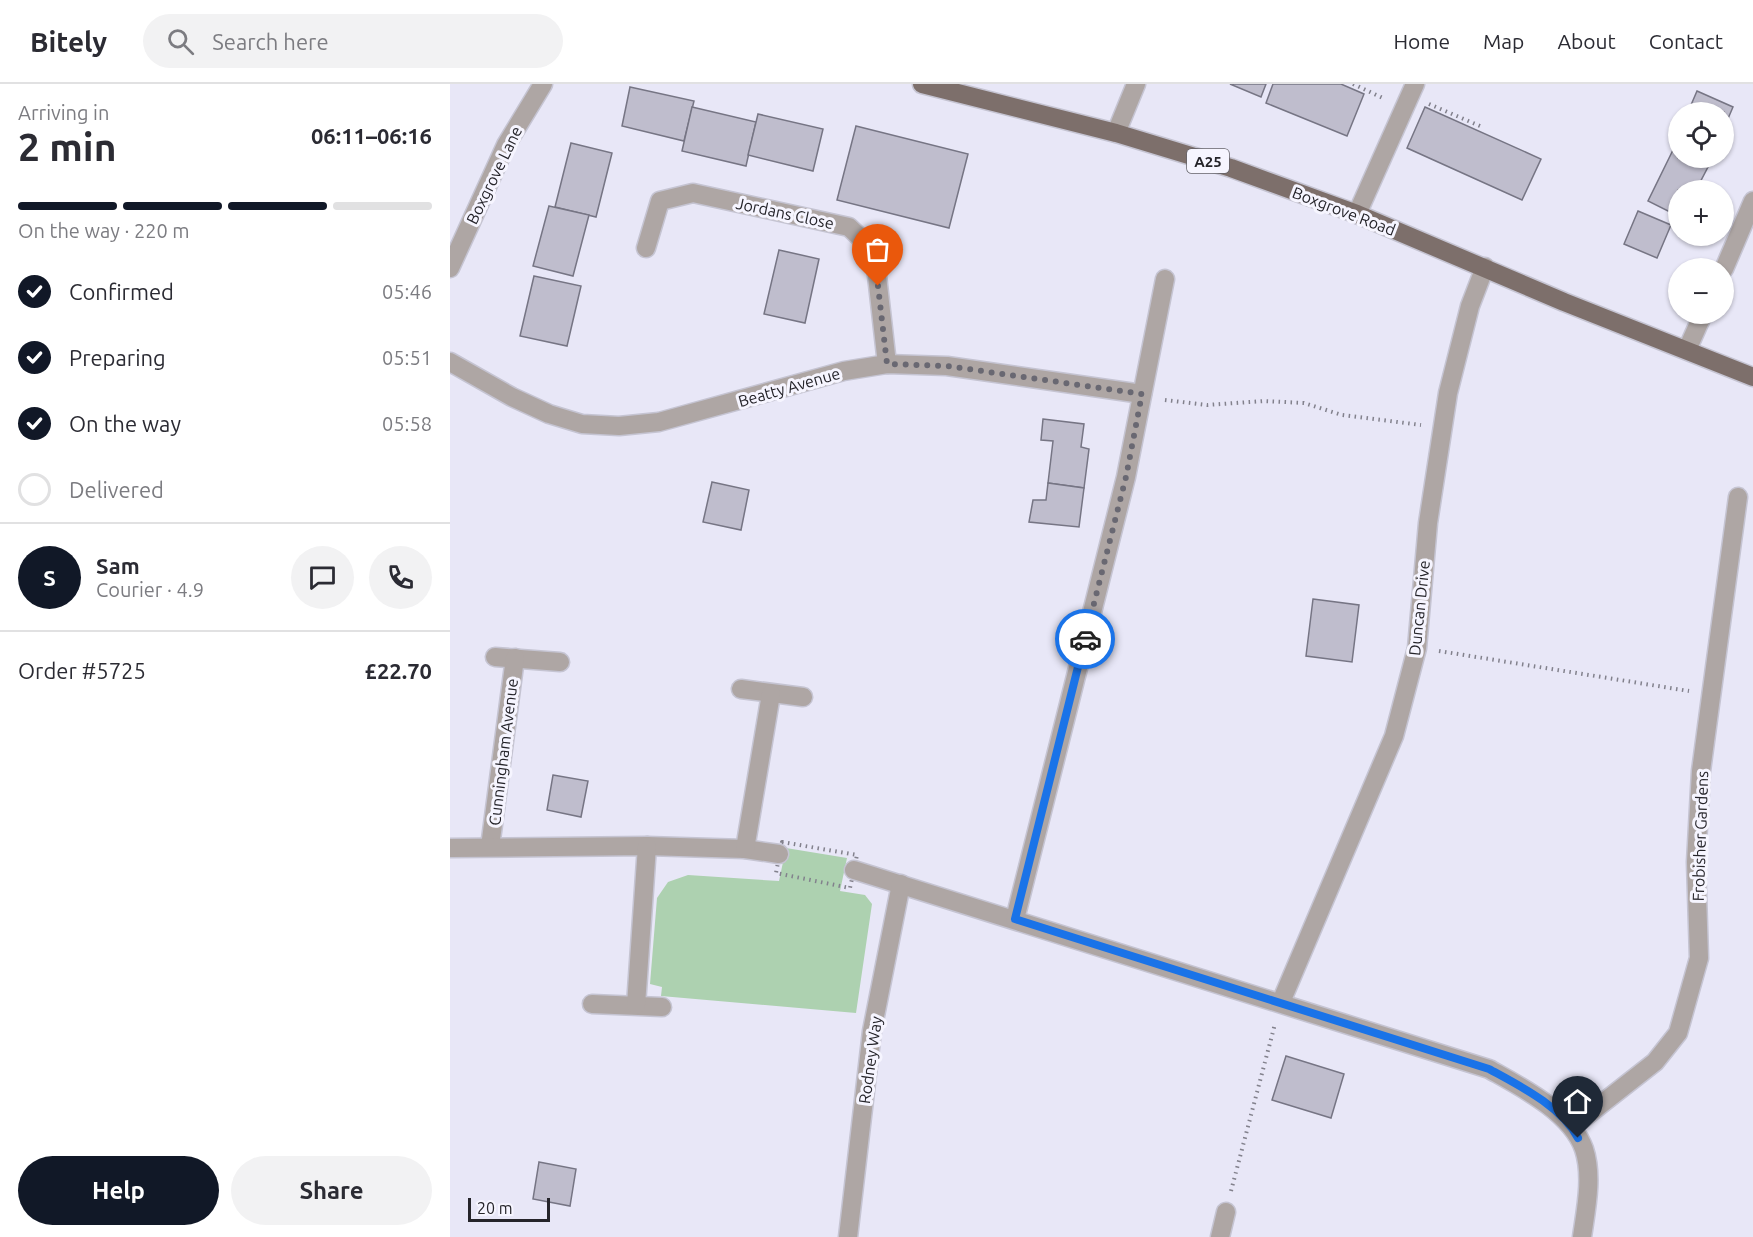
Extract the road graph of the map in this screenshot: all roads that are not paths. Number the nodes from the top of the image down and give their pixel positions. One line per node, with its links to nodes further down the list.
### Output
1 (543, 84): 11 (street, Boxgrove Lane)
2 (922, 84): 5 (main road, Boxgrove Road / A25)
3 (1136, 84): 5 (street)
4 (1410, 96): 7 (street)
5 (1116, 133): 7 (main road, Boxgrove Road / A25)
6 (1753, 201): 9 (street)
7 (1357, 214): 10 (main road, Boxgrove Road / A25)
8 (646, 248): 16 (street, Jordans Close)
9 (1729, 258)
10 (1485, 267): 14 (main road, Boxgrove Road / A25); 34 (street, Duncan Drive)
11 (450, 268)
12 (1165, 279): 18 (street)
13 (1699, 324): 14 (street)
14 (1687, 350): 17 (main road, Boxgrove Road / A25)
15 (450, 362): 16 (street, Beatty Avenue)
16 (887, 364): 18 (street, Beatty Avenue)
17 (1753, 377)
18 (1142, 394): 33 (street)
19 (1738, 497): 38 (street, Frobisher Gardens)
20 (495, 657): 21 (street, Cunningham Avenue)
21 (515, 658): 22 (street, Cunningham Avenue); 27 (street, Cunningham Avenue)
22 (560, 663)
23 (741, 689): 24 (street)
24 (771, 694): 25 (street); 29 (street)
25 (803, 697)
26 (647, 846): 27 (street, Cunningham Avenue); 29 (street, Cunningham Avenue); 36 (street)
27 (490, 847): 28 (street, Cunningham Avenue)
28 (450, 848)
29 (746, 849): 30 (street, Cunningham Avenue)
30 (779, 855)
31 (854, 870): 32 (street)
32 (901, 884): 33 (street); 40 (street, Rodney Way)
33 (1015, 919): 34 (street)
34 (1281, 1002): 38 (street)
35 (592, 1004): 36 (street)
36 (636, 1005): 37 (street)
37 (662, 1007)
38 (1572, 1127): 42 (street)
39 (1226, 1212): 41 (street)
40 (848, 1237)
41 (1220, 1237)
42 (1582, 1237)

